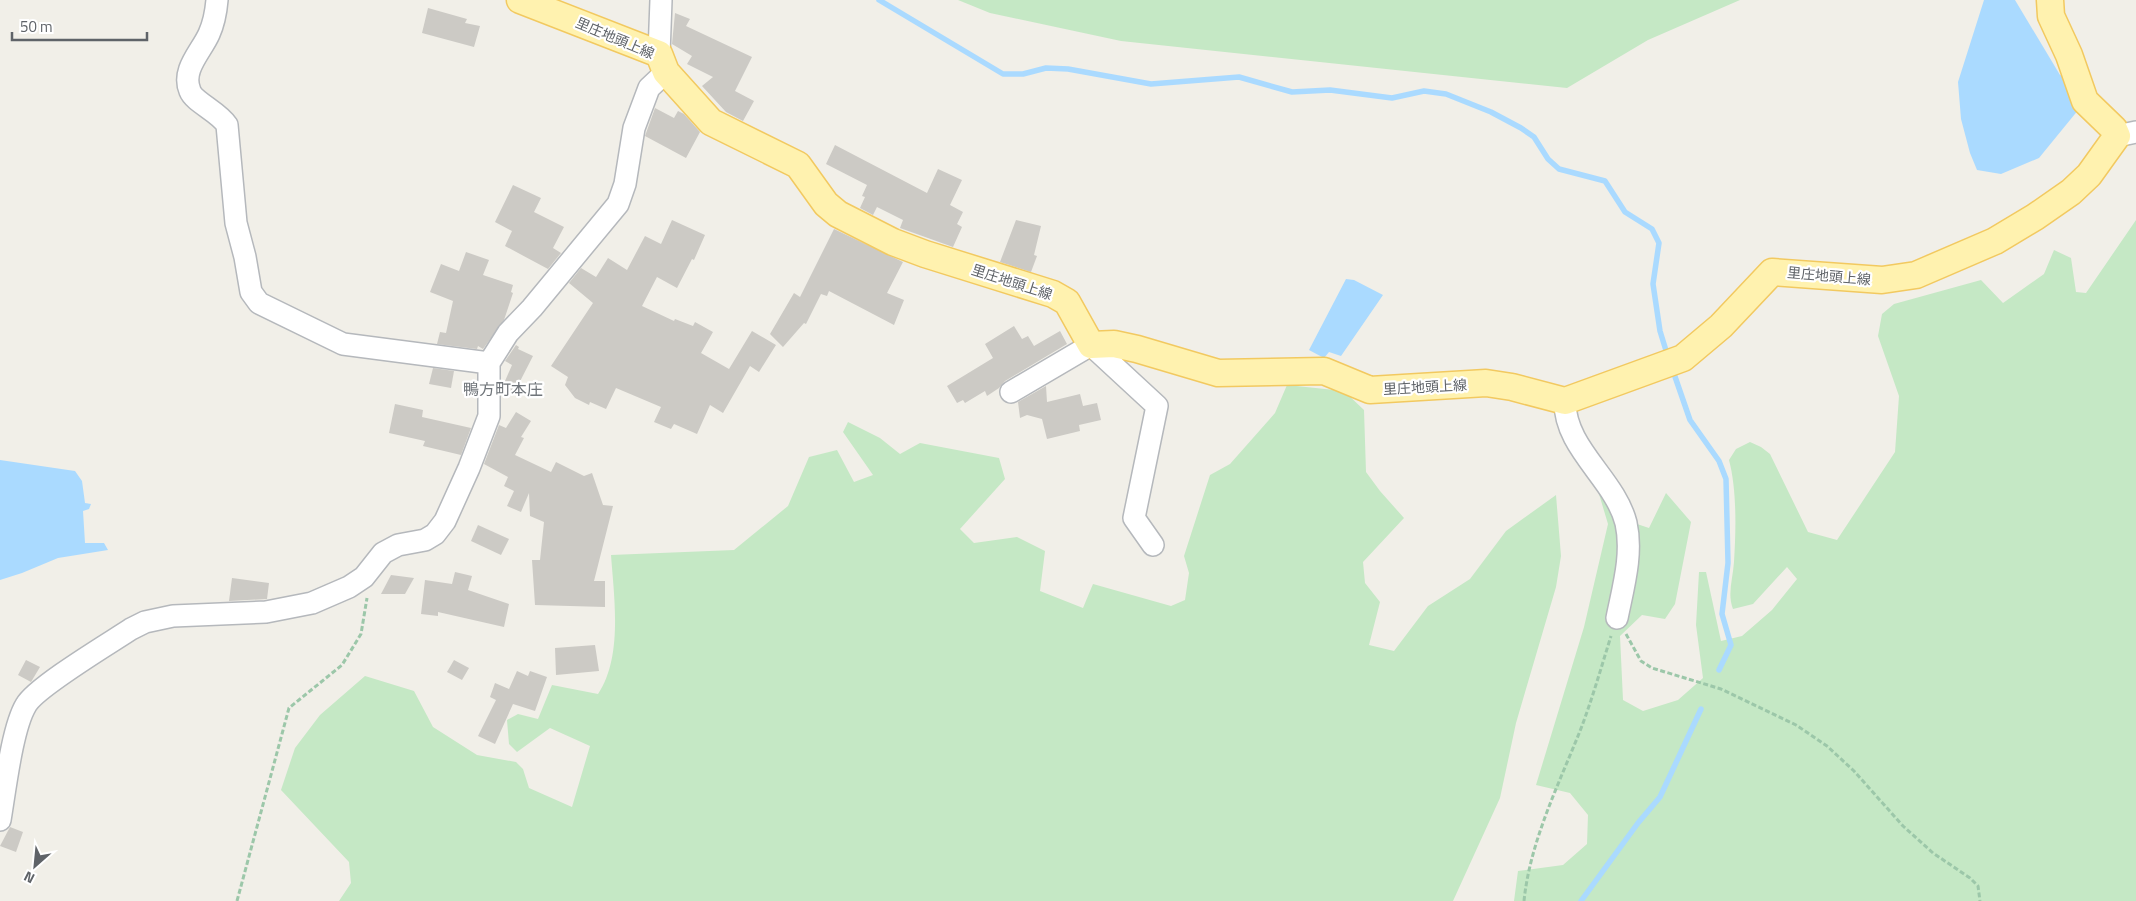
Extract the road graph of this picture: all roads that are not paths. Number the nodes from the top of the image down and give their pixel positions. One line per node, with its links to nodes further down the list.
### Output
1 (217, 0): 8 (street)
2 (520, 0): 5 (main road, 里庄地頭上線)
3 (661, 0): 5 (street)
4 (2050, 0): 6 (main road, 里庄地頭上線)
5 (663, 63): 7 (main road, 里庄地頭上線); 8 (street)
6 (2126, 134): 10 (main road, 里庄地頭上線)
7 (1091, 345): 9 (street); 10 (main road, 里庄地頭上線); 11 (street)
8 (489, 363): 13 (street)
9 (1011, 392)
10 (1565, 401): 12 (street)
11 (1153, 545)
12 (1617, 618)
13 (0, 820)

